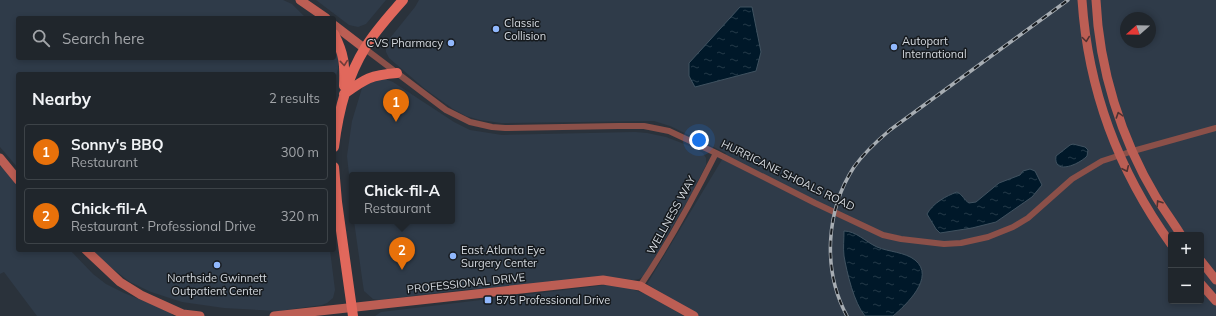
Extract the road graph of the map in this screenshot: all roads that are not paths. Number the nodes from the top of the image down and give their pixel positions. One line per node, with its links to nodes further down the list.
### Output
1 (403, 0): 8 (main road)
2 (1082, 0): 15 (street, one-way to 15)
3 (1096, 0): 13 (street, one-way to 3)
4 (302, 1): 5 (street)
5 (323, 16)
6 (336, 26): 8 (street, HURRICANE SHOALS ROAD)
7 (336, 38): 10 (main road, one-way to 10)
8 (364, 48): 9 (street, HURRICANE SHOALS ROAD); 10 (main road)
9 (397, 73): 10 (main road); 14 (street, HURRICANE SHOALS ROAD)
10 (344, 94): 12 (main road)
11 (1216, 128): 13 (street, HURRICANE SHOALS ROAD)
12 (336, 132)
13 (1132, 151): 15 (street, HURRICANE SHOALS ROAD); 19 (street, one-way to 13)
14 (716, 153): 15 (street, HURRICANE SHOALS ROAD); 24 (street, WELLNESS WAY)
15 (1120, 155): 20 (street, one-way to 20)
16 (0, 158): 17 (street)
17 (16, 178)
18 (336, 190): 27 (main road)
19 (1179, 232)
20 (1168, 240)
21 (88, 252): 28 (street)
22 (1204, 265): 23 (street)
23 (1216, 280)
24 (640, 286): 27 (street, PROFESSIONAL DRIVE); 31 (street, PROFESSIONAL DRIVE)
25 (1204, 287): 26 (street)
26 (1216, 301)
27 (353, 312): 30 (street, PROFESSIONAL DRIVE)
28 (183, 315): 29 (street)
29 (200, 316)
30 (274, 316)
31 (694, 316)

